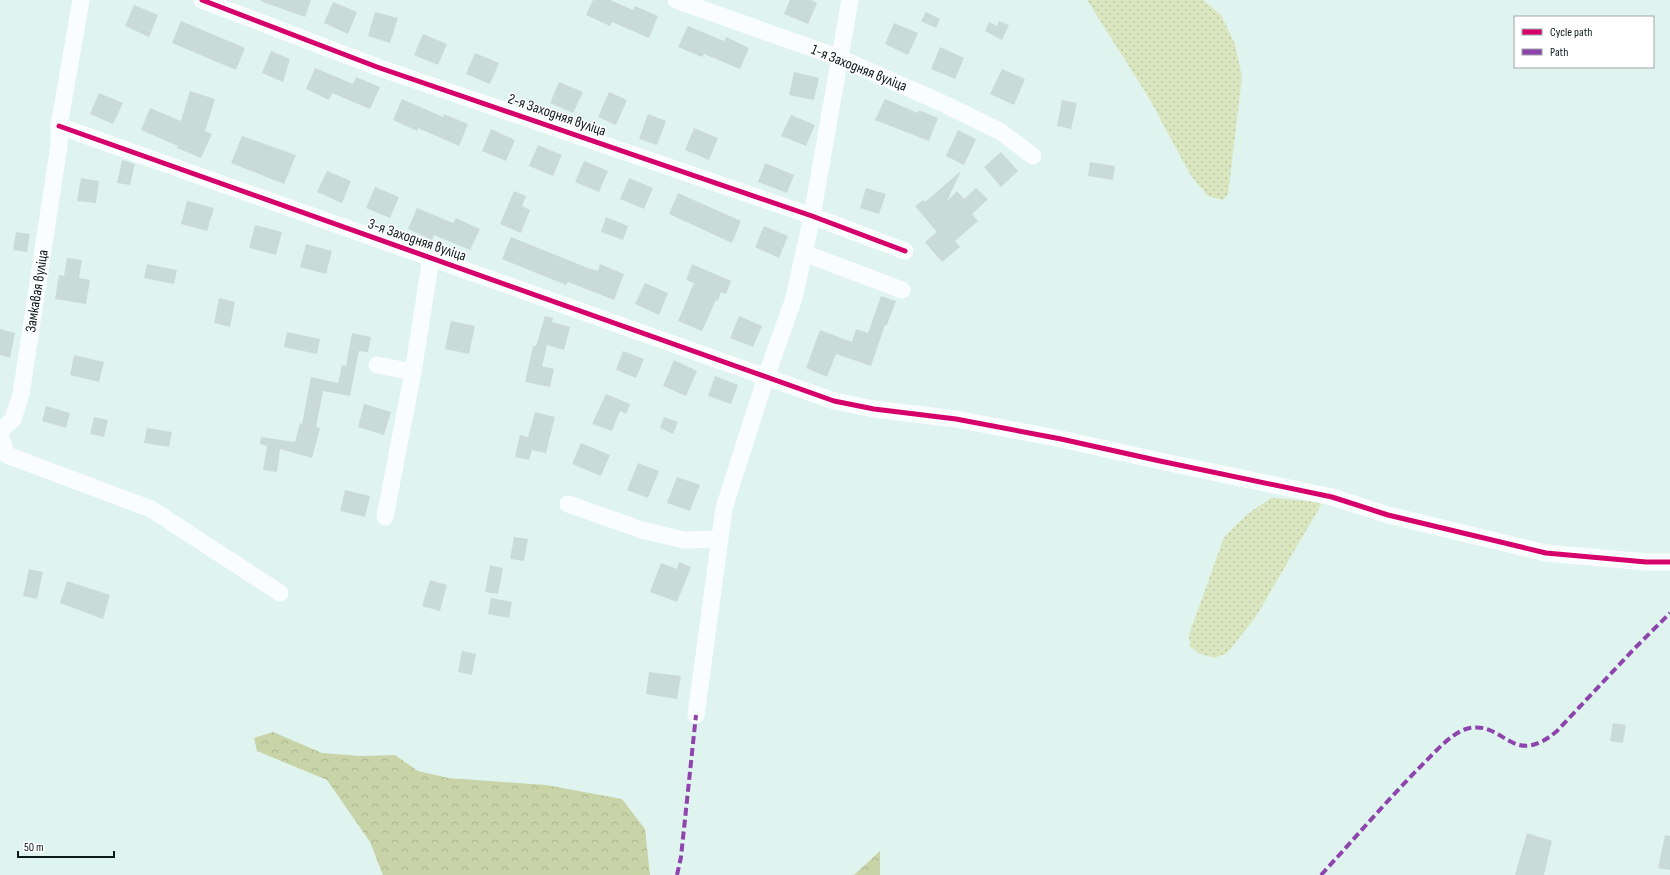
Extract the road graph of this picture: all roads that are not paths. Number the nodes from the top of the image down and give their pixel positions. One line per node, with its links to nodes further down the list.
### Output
1 (81, 0): 6 (street, Замкавая вуліца)
2 (202, 0): 8 (street, 2-я Заходняя вуліца)
3 (676, 0): 5 (street, 1-я Заходняя вуліца)
4 (850, 0): 5 (street)
5 (840, 58): 7 (street, 1-я Заходняя вуліца); 8 (street)
6 (60, 126): 11 (street, 3-я Заходняя вуліца); 16 (street, Замкавая вуліца)
7 (1033, 156)
8 (812, 216): 9 (street, 2-я Заходняя вуліца); 10 (street)
9 (905, 251)
10 (804, 253): 12 (street); 15 (street)
11 (431, 258): 14 (street); 15 (street, 3-я Заходняя вуліца)
12 (902, 290)
13 (377, 365): 14 (street)
14 (413, 372): 19 (street)
15 (766, 377): 20 (street); 21 (street, 3-я Заходняя вуліца)
16 (0, 431)
17 (0, 435): 22 (street)
18 (568, 504): 20 (street)
19 (384, 517)
20 (720, 539): 23 (street)
21 (1670, 562)
22 (280, 593)
23 (696, 714)

